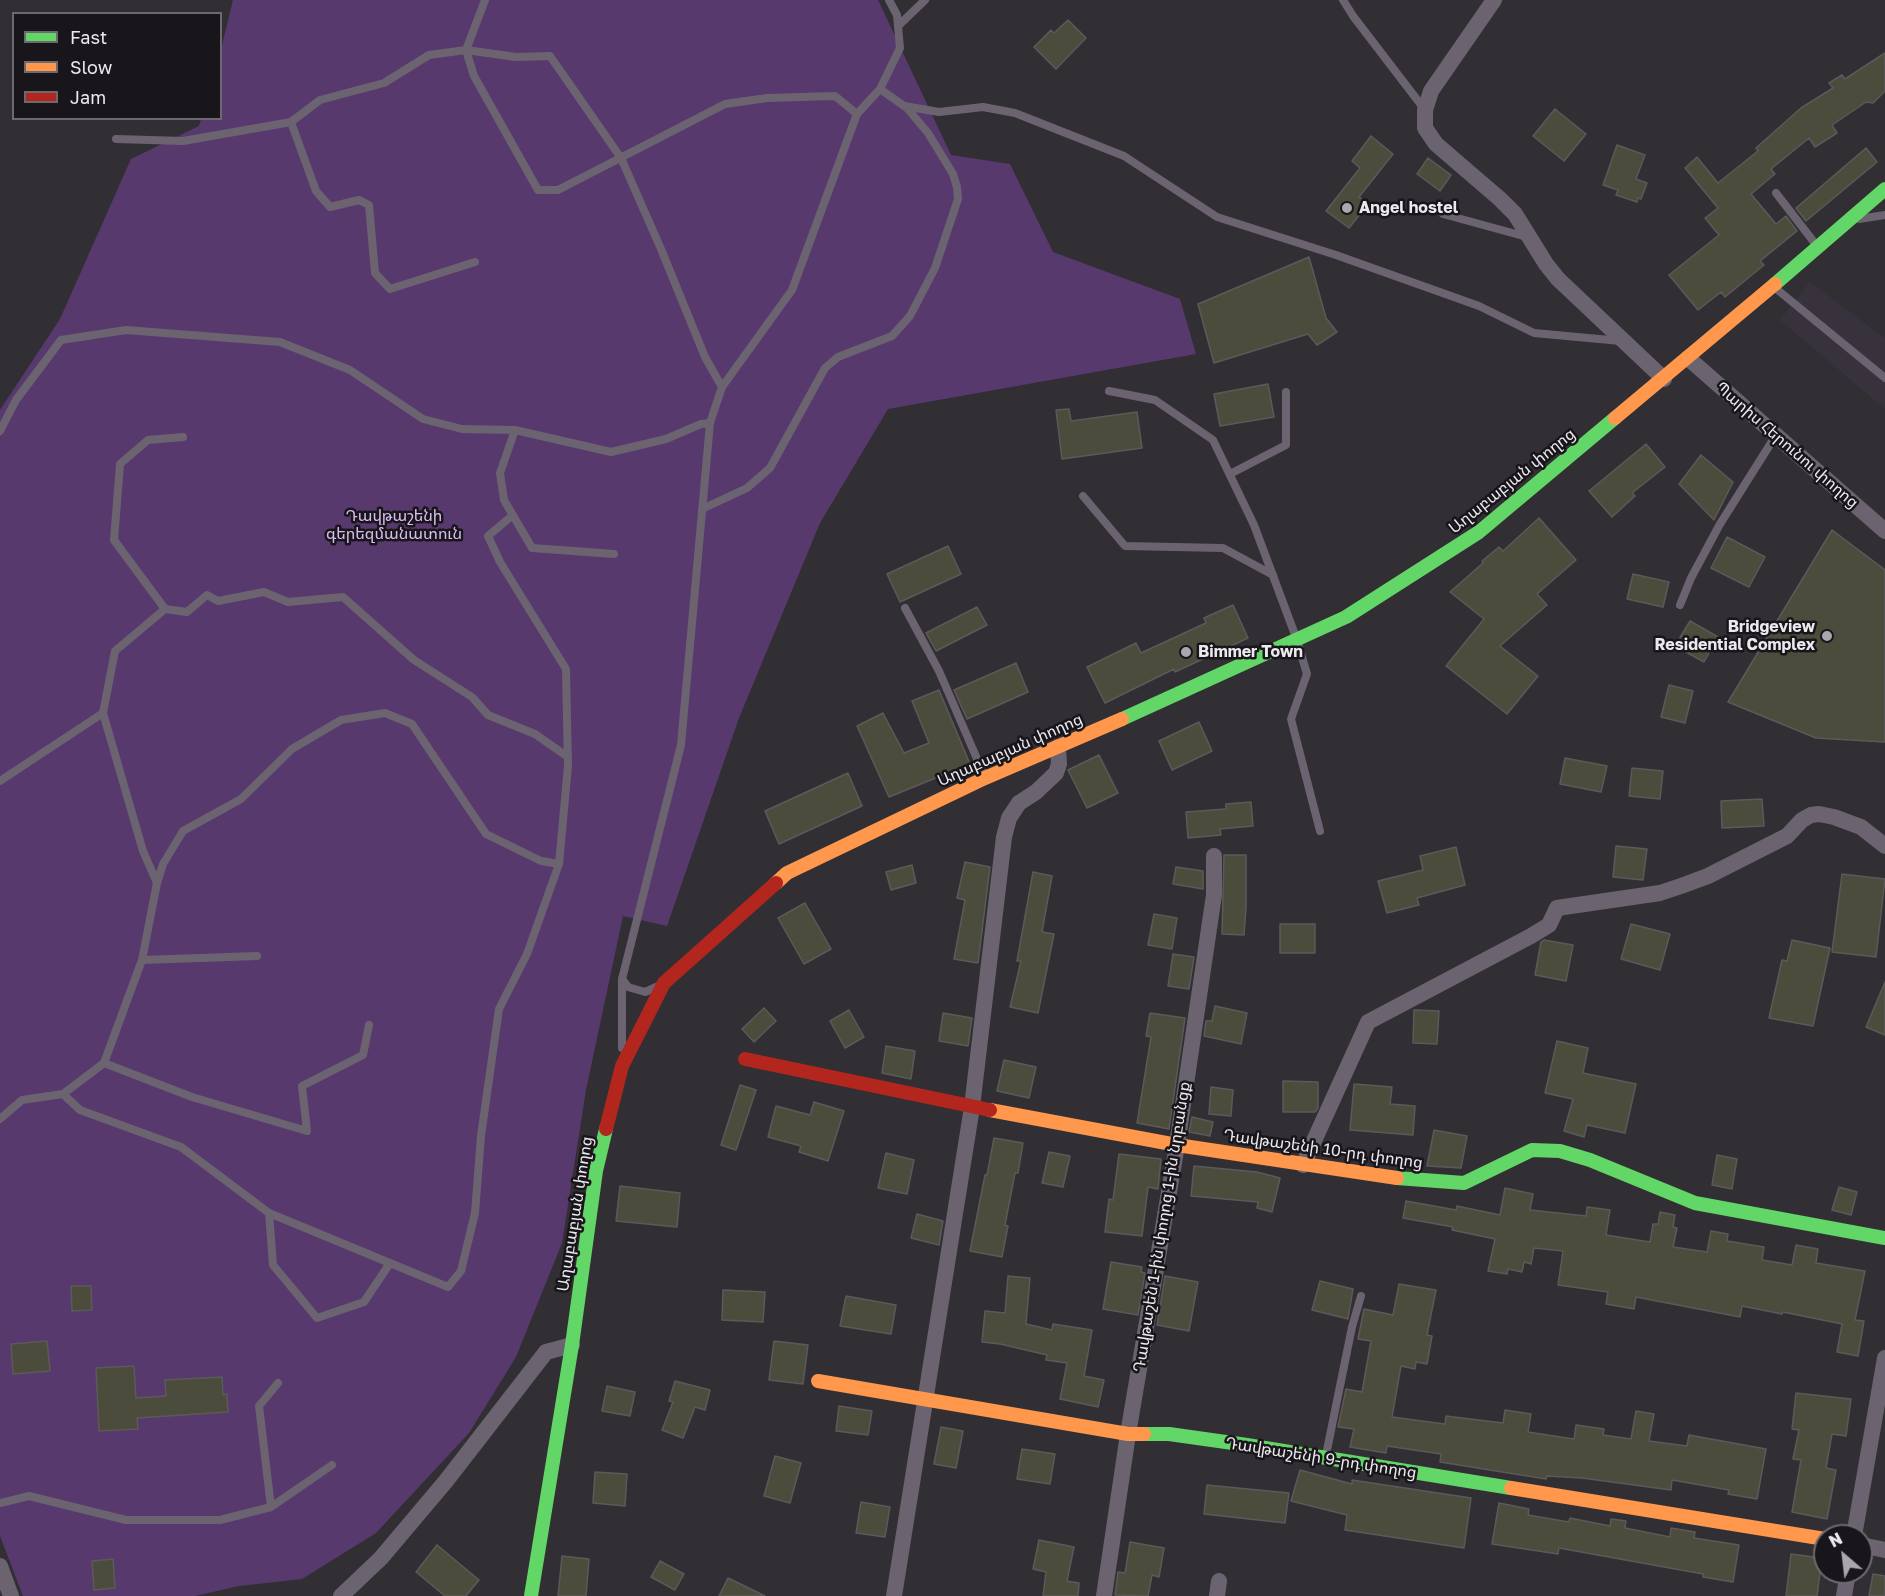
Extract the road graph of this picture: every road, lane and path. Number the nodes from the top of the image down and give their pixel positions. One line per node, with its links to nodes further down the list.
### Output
1 (485, 0): 7 (lane)
2 (889, 0): 6 (lane)
3 (925, 0): 6 (lane)
4 (1343, 0): 10 (lane)
5 (1494, 0): 10 (street)
6 (898, 26): 8 (lane)
7 (466, 50): 12 (lane); 14 (lane); 14 (lane)
8 (880, 89): 9 (lane); 11 (lane)
9 (904, 106): 24 (lane); 38 (lane)
10 (1425, 110): 20 (street)
11 (857, 114): 14 (lane); 28 (lane)
12 (291, 122): 13 (lane); 22 (lane)
13 (116, 139)
14 (621, 158): 28 (lane)
15 (1885, 189): 19 (street, Աղաբաբյան փողոց)
16 (1776, 193): 21 (lane)
17 (1443, 214): 20 (lane)
18 (1885, 215): 19 (lane)
19 (1847, 221): 21 (street, Աղաբաբյան փողոց)
20 (1528, 237): 24 (street)
21 (1818, 247): 23 (street, Աղաբաբյան փողոց)
22 (475, 262)
23 (1773, 286): 25 (street, Աղաբաբյան փողոց); 26 (lane)
24 (1625, 342): 27 (street)
25 (1688, 358): 27 (street, Աղաբաբյան փողոց); 34 (street, Պարիս Հերունու փողոց)
26 (1885, 378)
27 (1664, 379): 46 (street, Աղաբաբյան փողոց)
28 (722, 387): 31 (lane)
29 (1109, 391): 36 (lane)
30 (1286, 392): 36 (lane)
31 (710, 423): 32 (lane); 38 (lane)
32 (515, 430): 33 (lane); 39 (lane)
33 (0, 431)
34 (1776, 435): 40 (street, Պարիս Հերունու փողոց); 43 (lane)
35 (183, 437): 45 (lane)
36 (1230, 474): 42 (lane)
37 (1083, 496): 42 (lane)
38 (702, 509): 59 (lane)
39 (513, 515): 41 (lane); 49 (lane)
40 (1885, 531)
41 (614, 554)
42 (1273, 575): 46 (lane)
43 (1680, 605)
44 (905, 608): 50 (lane)
45 (165, 609): 47 (lane); 49 (lane)
46 (1297, 640): 48 (street, Աղաբաբյան փողոց); 52 (lane)
47 (103, 713): 51 (lane); 56 (lane)
48 (1058, 747): 50 (street, Աղաբաբյան փողոց); 66 (street)
49 (568, 757): 55 (lane)
50 (985, 777): 60 (street, Աղաբաբյան փողոց)
51 (0, 781)
52 (1320, 831)
53 (1885, 846): 69 (street)
54 (1214, 856): 68 (street, Դավթաշեն 1-ին փողոց 1-ին նրբանցք)
55 (559, 864): 56 (lane); 72 (lane)
56 (157, 883): 58 (lane)
57 (257, 956): 58 (lane)
58 (142, 960): 63 (lane)
59 (622, 979): 60 (lane); 64 (lane)
60 (664, 983): 64 (street, Աղաբաբյան փողոց)
61 (369, 1025): 63 (lane)
62 (745, 1059): 66 (street, Դավթաշենի 10-րդ փողոց)
63 (104, 1064): 65 (lane)
64 (622, 1066): 74 (street, Աղաբաբյան փողոց)
65 (63, 1094): 67 (lane); 70 (lane)
66 (972, 1107): 68 (street, Դավթաշենի 10-րդ փողոց); 78 (street)
67 (0, 1119)
68 (1177, 1146): 69 (street, Դավթաշենի 10-րդ փողոց); 79 (street, Դավթաշեն 1-ին փողոց 1-ին նրբանցք)
69 (1303, 1165): 71 (street, Դավթաշենի 10-րդ փողոց)
70 (269, 1213): 72 (lane); 72 (lane)
71 (1885, 1238)
72 (390, 1263)
73 (1361, 1296): 80 (lane)
74 (572, 1345): 88 (street); 89 (street, Աղաբաբյան փողոց)
75 (1885, 1358): 84 (street)
76 (818, 1381): 78 (street, Դավթաշենի 9-րդ փողոց)
77 (278, 1383): 83 (lane)
78 (924, 1400): 79 (street, Դավթաշենի 9-րդ փողոց); 90 (street)
79 (1128, 1434): 80 (street, Դավթաշենի 9-րդ փողոց); 91 (street, Դավթաշեն 1-ին փողոց 1-ին նրբանցք)
80 (1326, 1458): 85 (street, Դավթաշենի 9-րդ փողոց)
81 (332, 1465): 83 (lane)
82 (0, 1503): 83 (lane)
83 (271, 1507)
84 (1856, 1524)
85 (1813, 1537)
86 (0, 1566): 87 (street)
87 (11, 1596)
88 (341, 1596)
89 (531, 1596)
90 (894, 1596)
91 (1104, 1596)

